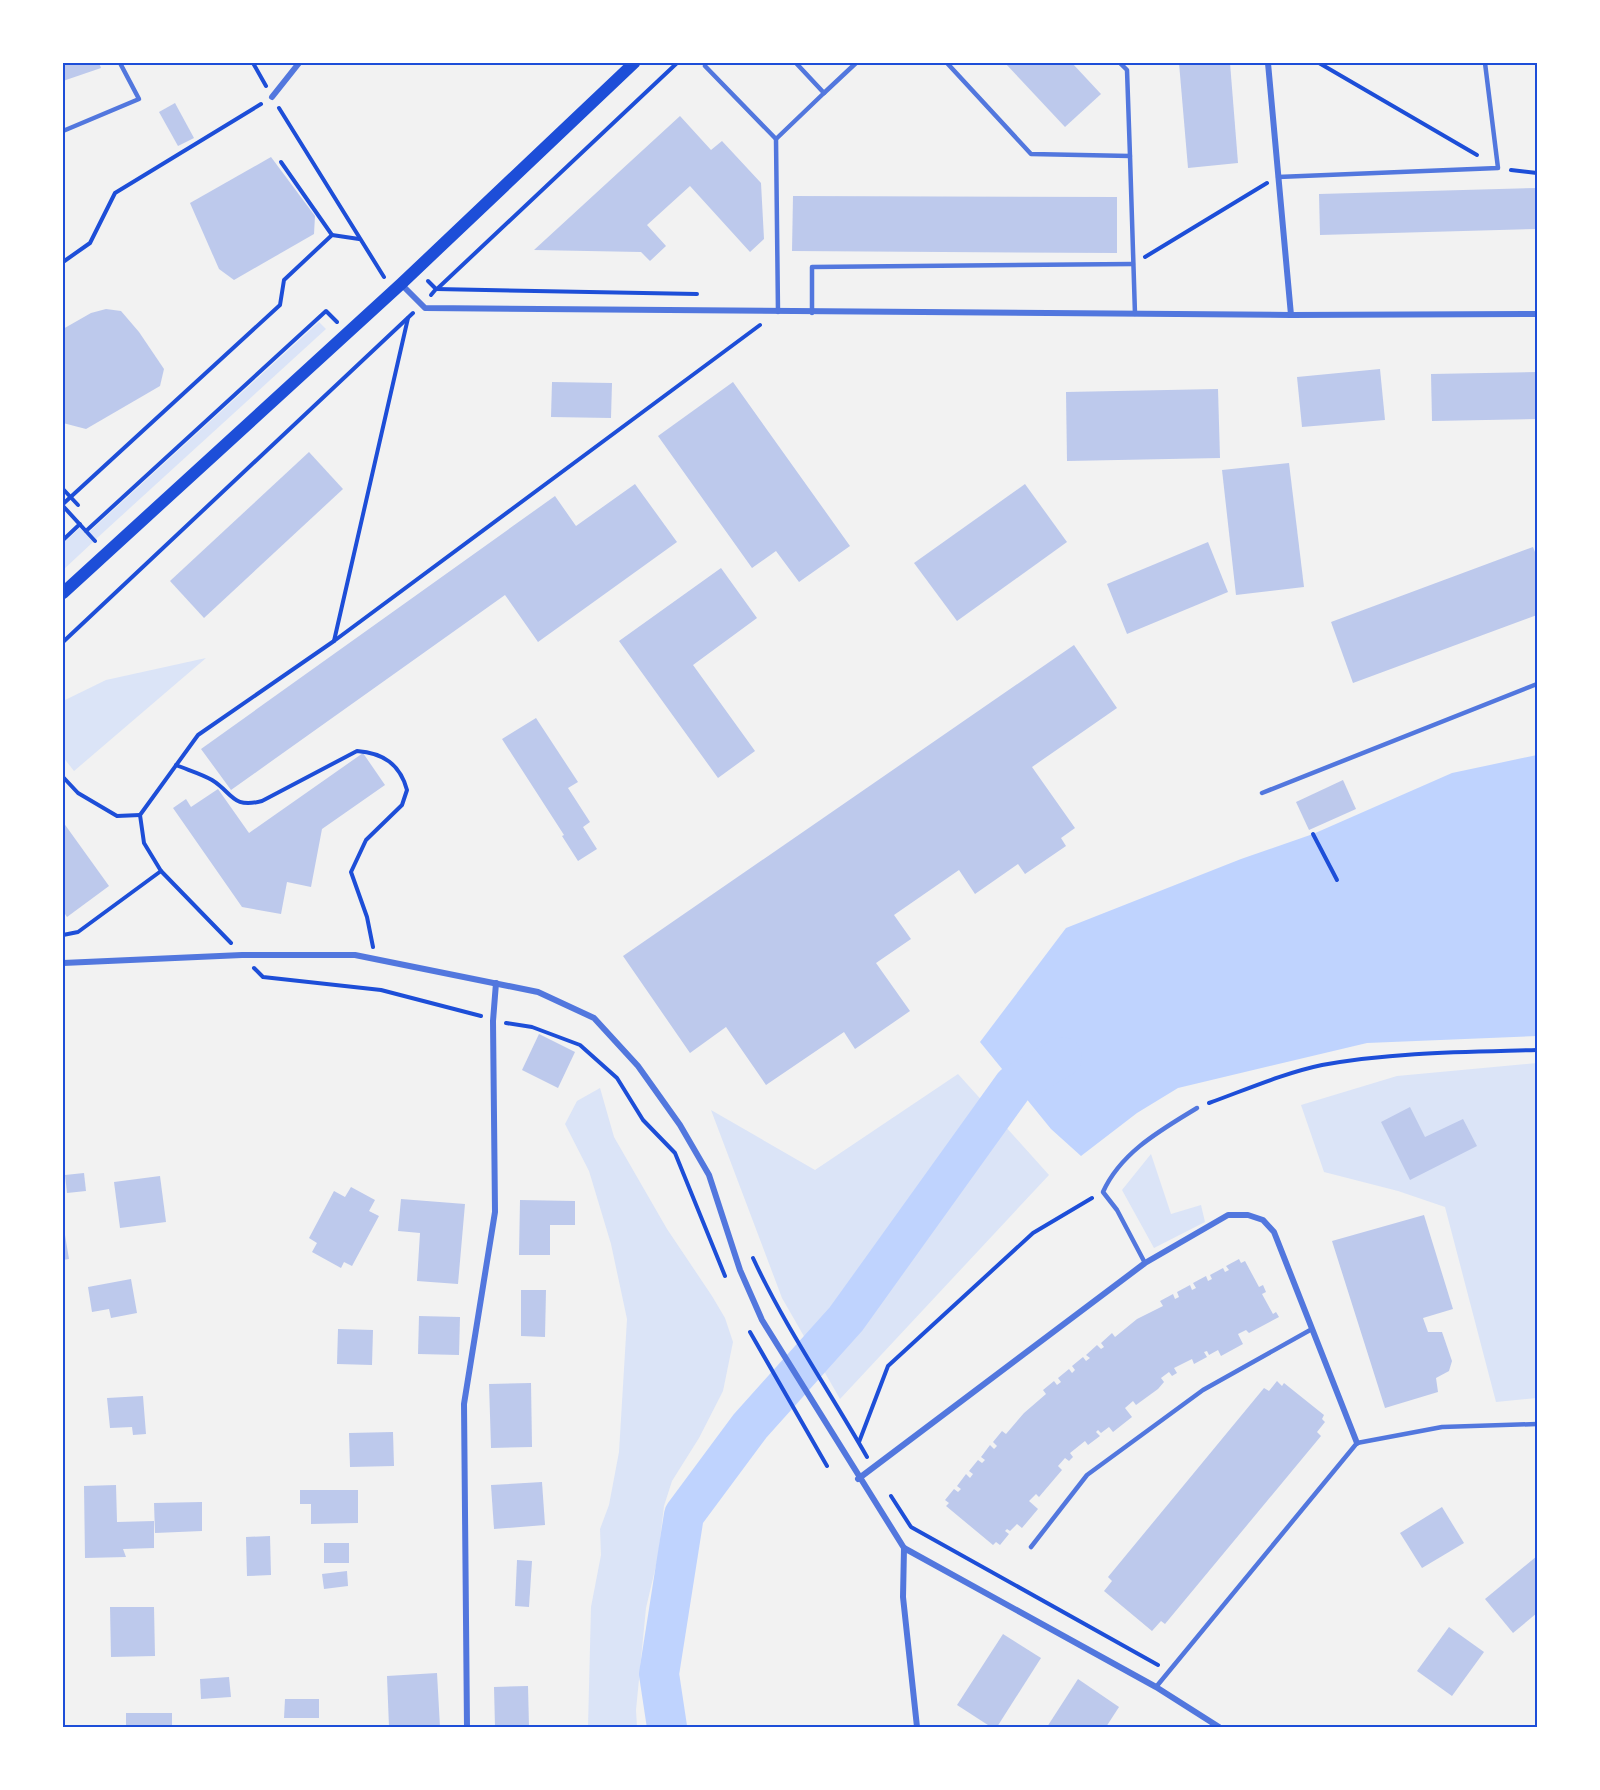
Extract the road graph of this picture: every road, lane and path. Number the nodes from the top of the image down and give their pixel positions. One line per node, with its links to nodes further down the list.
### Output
1 (120, 63): 16 (lane)
2 (252, 63): 15 (path)
3 (299, 63): 15 (street)
4 (634, 63): 28 (main road)
5 (677, 63): 31 (path)
6 (796, 63): 14 (lane)
7 (856, 63): 14 (lane)
8 (947, 63): 18 (lane)
9 (1120, 63): 18 (lane)
10 (1268, 63): 23 (street)
11 (1320, 63): 20 (path)
12 (1485, 63): 20 (lane)
13 (705, 66): 17 (lane)
14 (824, 93): 17 (lane)
15 (272, 97): 25 (path); 26 (path)
16 (63, 131)
17 (776, 139): 34 (lane)
18 (1130, 156): 27 (lane)
19 (281, 162): 24 (path)
20 (1498, 168): 23 (lane)
21 (1514, 170): 22 (path)
22 (1537, 173)
23 (1278, 177): 27 (path); 38 (street)
24 (332, 235): 25 (path); 42 (path)
25 (359, 239): 29 (path)
26 (63, 262)
27 (1133, 264): 35 (lane); 36 (lane)
28 (417, 269): 30 (main road); 31 (path)
29 (393, 272)
30 (401, 284): 33 (street); 40 (main road)
31 (436, 289): 32 (path); 33 (path)
32 (708, 294)
33 (421, 305): 34 (street); 39 (path)
34 (778, 312): 35 (street); 50 (path)
35 (812, 312): 36 (street)
36 (1135, 314): 38 (street)
37 (1537, 314): 38 (street)
38 (1292, 315)
39 (408, 317): 50 (path); 51 (path)
40 (347, 333): 46 (path); 48 (main road)
41 (63, 489): 42 (path)
42 (70, 497): 43 (path); 44 (path)
43 (63, 505): 45 (path)
44 (78, 505)
45 (80, 524): 46 (path); 47 (path)
46 (86, 531): 48 (path)
47 (63, 540)
48 (106, 553): 49 (main road)
49 (63, 593)
50 (334, 641): 53 (path)
51 (63, 642)
52 (1537, 684): 55 (lane)
53 (176, 765): 56 (path); 63 (path)
54 (63, 777): 56 (path)
55 (1262, 793)
56 (140, 815): 58 (path)
57 (1313, 834): 59 (path)
58 (161, 871): 60 (path); 61 (path)
59 (1337, 879)
60 (63, 935)
61 (230, 942): 62 (path); 64 (path)
62 (240, 942)
63 (362, 949)
64 (242, 955): 65 (street); 66 (street); 67 (path)
65 (63, 963)
66 (496, 983): 67 (street); 81 (street)
67 (493, 1021): 73 (path); 86 (street)
68 (1537, 1050): 69 (path)
69 (1197, 1108): 70 (lane)
70 (1103, 1192): 72 (lane); 77 (path)
71 (751, 1252): 77 (path)
72 (1145, 1263): 75 (street); 80 (street)
73 (727, 1281)
74 (748, 1328): 79 (path)
75 (1312, 1329): 78 (street); 82 (lane)
76 (1537, 1424): 78 (lane)
77 (859, 1443): 80 (path)
78 (1357, 1443): 84 (lane)
79 (827, 1466)
80 (873, 1468): 81 (street); 84 (path)
81 (858, 1479): 83 (street)
82 (1031, 1547)
83 (904, 1548): 85 (street); 87 (street)
84 (1169, 1671): 85 (lane)
85 (1156, 1687): 88 (street)
86 (467, 1727)
87 (917, 1727)
88 (1219, 1727)

